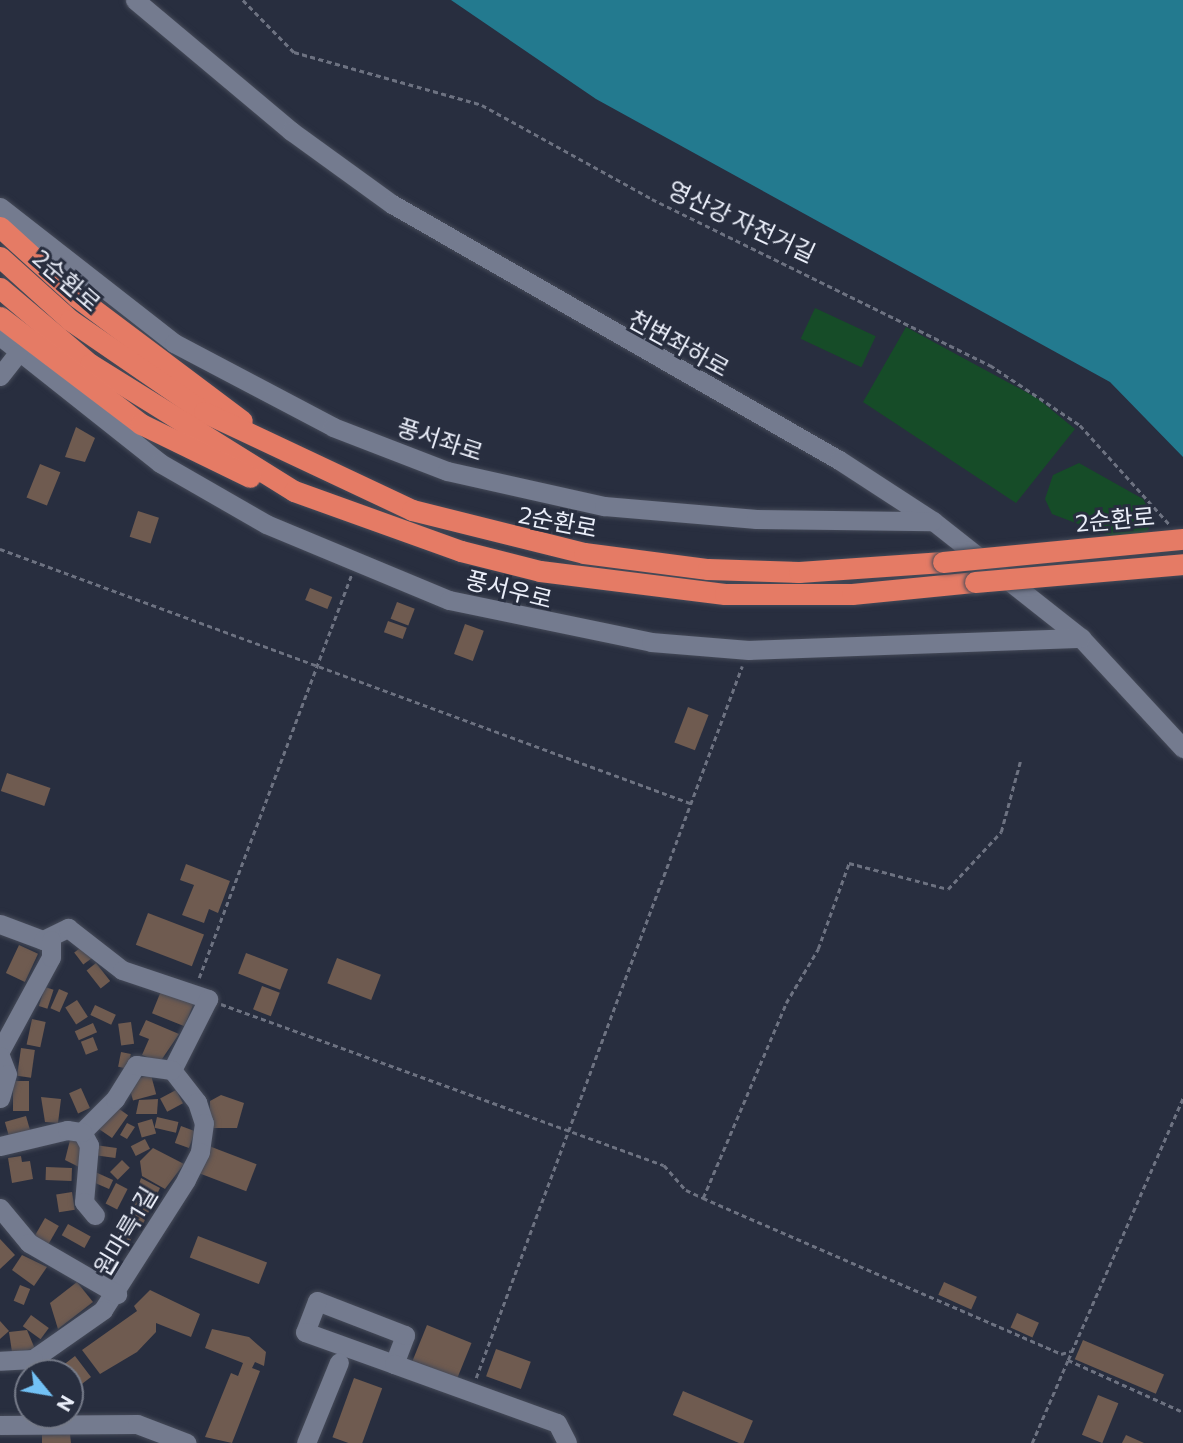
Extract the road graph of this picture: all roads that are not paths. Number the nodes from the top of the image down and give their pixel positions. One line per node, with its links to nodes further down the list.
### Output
1 (135, 0): 12 (street, 천변좌하로)
2 (0, 207): 12 (street, 풍서좌로)
3 (0, 226): 10 (highway)
4 (0, 257): 10 (highway, 2순환로)
5 (0, 288): 11 (highway, 2순환로)
6 (0, 317): 11 (highway)
7 (0, 336): 8 (street, 풍서우로)
8 (17, 354): 9 (street); 15 (street, 풍서우로)
9 (0, 376)
10 (285, 454): 13 (highway, 2순환로, bridge)
11 (294, 491): 14 (highway, 2순환로, bridge)
12 (933, 521): 15 (street, 천변좌하로)
13 (1177, 533)
14 (1183, 564)
15 (1081, 638): 16 (street, 천변좌하로)
16 (1183, 748)
17 (0, 924): 18 (street)
18 (51, 940): 19 (street); 20 (street)
19 (0, 1053): 21 (street)
20 (172, 1070): 22 (street); 26 (street, 원마륵1길)
21 (0, 1098)
22 (82, 1132): 23 (street); 25 (street)
23 (0, 1146)
24 (0, 1209): 26 (street)
25 (95, 1215)
26 (117, 1294): 27 (street, 원마륵1길)
27 (0, 1361)
28 (339, 1362): 32 (street)
29 (394, 1364): 29 (street); 33 (street)
30 (0, 1425): 31 (street)
31 (187, 1443)
32 (306, 1443)
33 (567, 1443)

